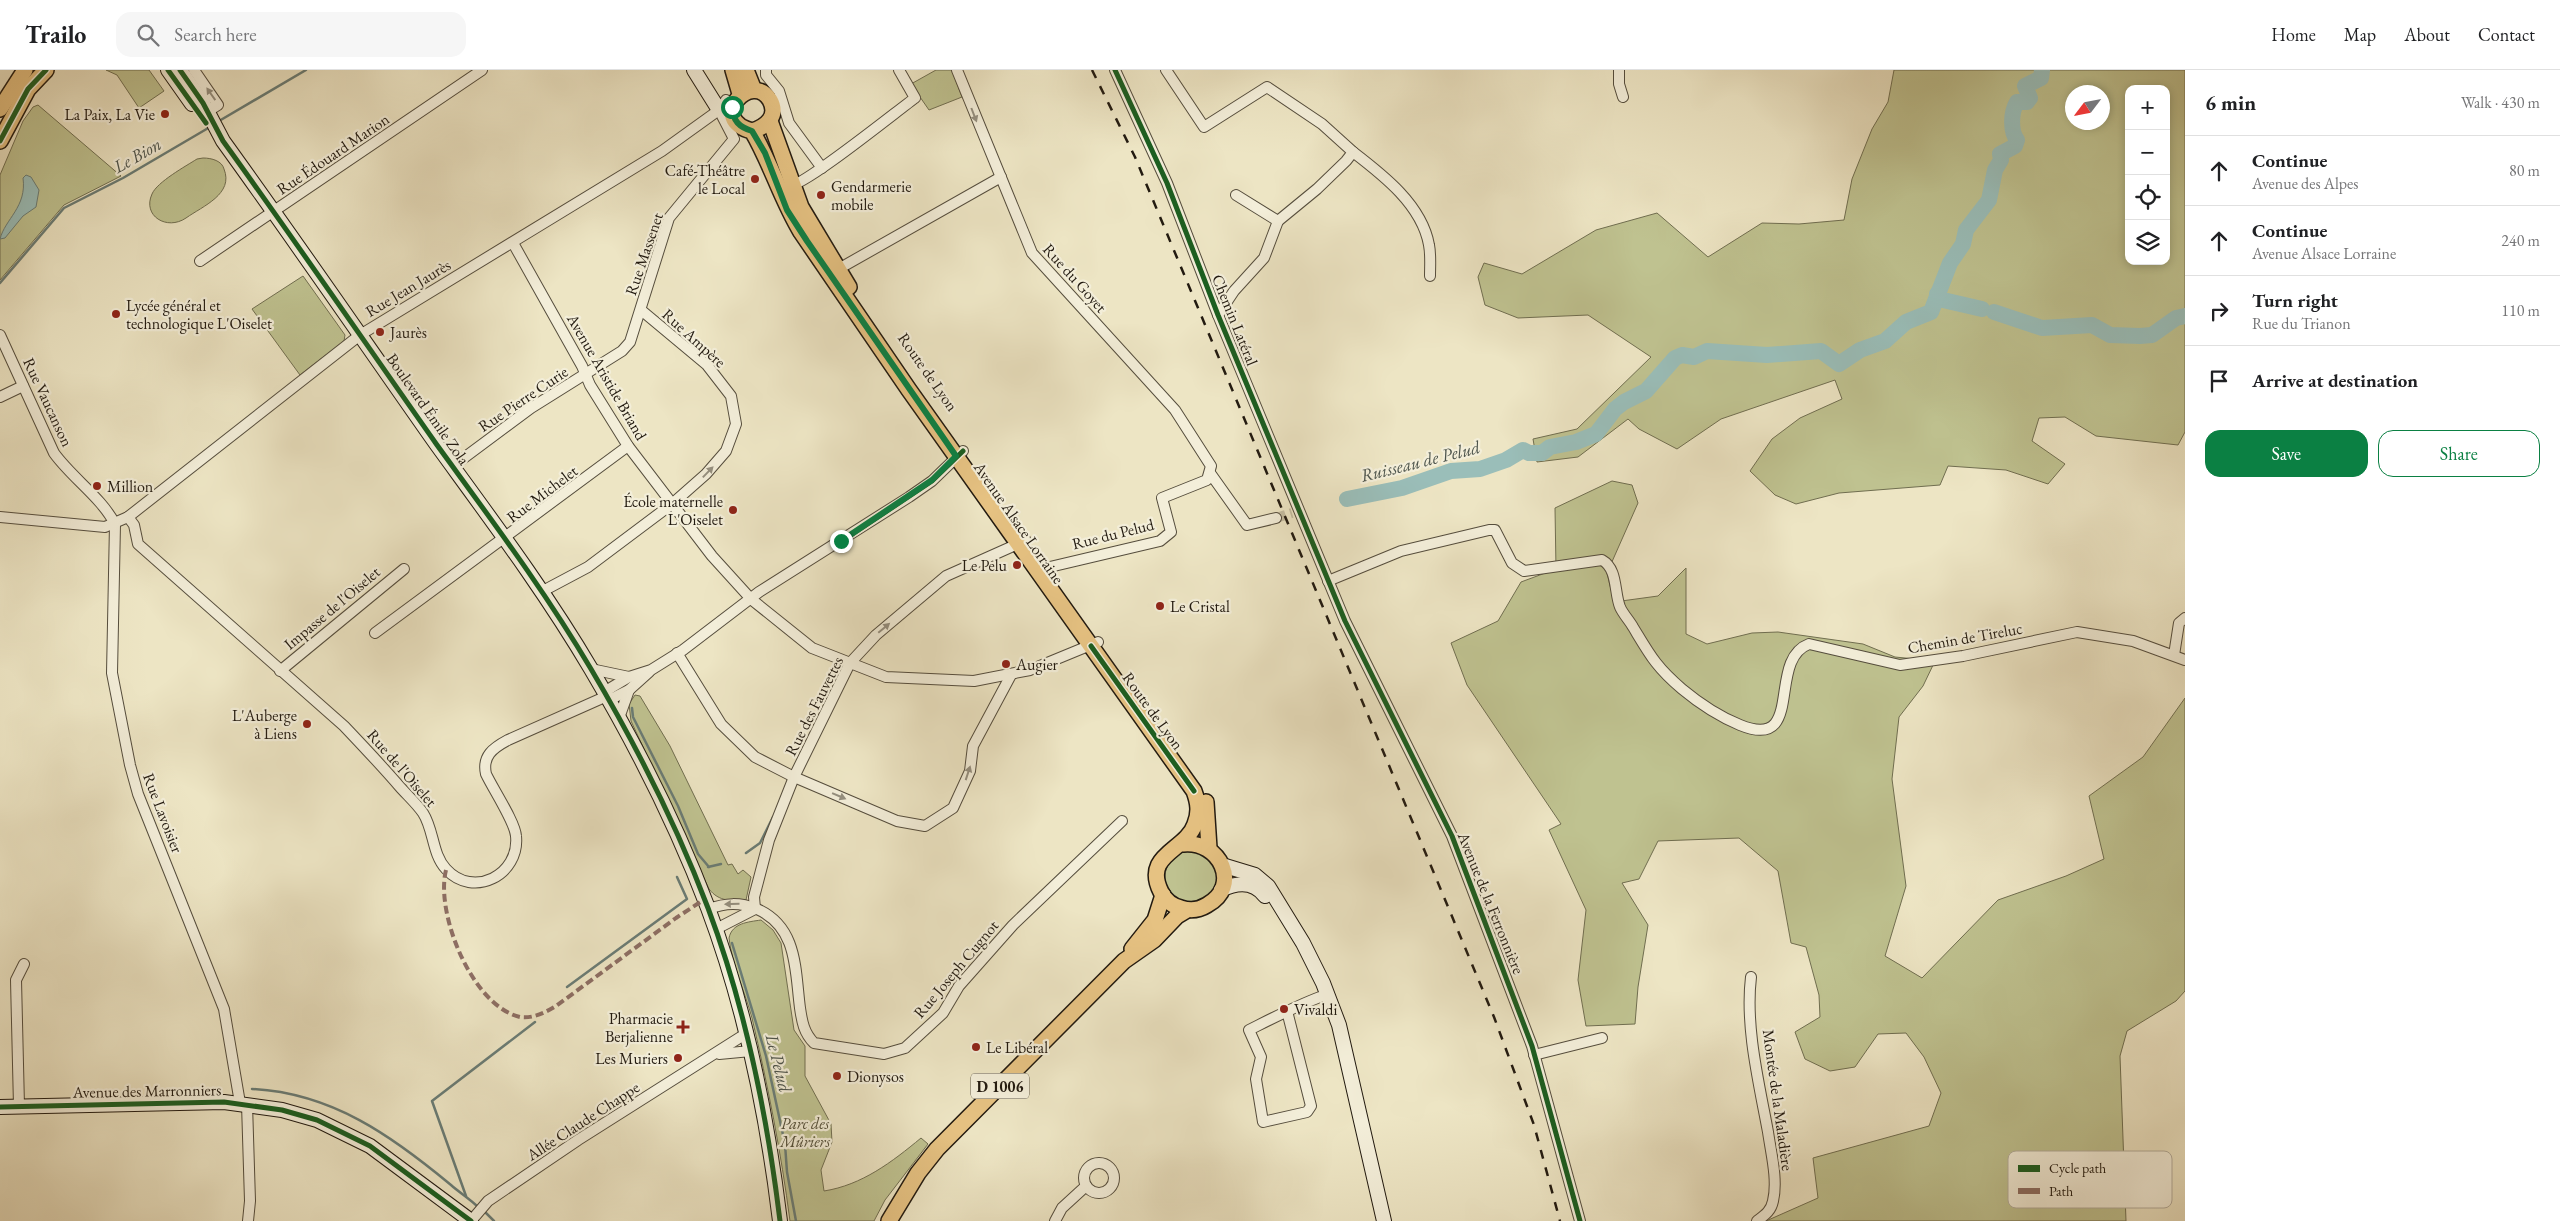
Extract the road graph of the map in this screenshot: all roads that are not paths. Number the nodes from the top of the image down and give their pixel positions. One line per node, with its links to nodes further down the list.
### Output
1 (25, 70): 18 (main road)
2 (46, 70): 22 (main road)
3 (168, 70): 20 (main road)
4 (180, 70): 20 (main road)
5 (194, 70): 20 (street, one-way to 5)
6 (482, 70): 28 (street, Rue Édouard Marion)
7 (694, 70): 17 (main road)
8 (733, 70): 17 (main road)
9 (746, 70): 17 (main road)
10 (766, 70): 24 (street)
11 (899, 70): 24 (street)
12 (957, 70): 25 (street, Rue du Goyet, one-way to 25)
13 (1115, 70): 38 (street, Chemin Latéral)
14 (1166, 70): 23 (street)
15 (1619, 70): 16 (street)
16 (1622, 97)
17 (734, 101): 19 (main road); 21 (main road); 32 (street, Rue Jean Jaurès); 37 (street, Rue Massenet)
18 (0, 109)
19 (770, 121): 21 (main road); 26 (main road)
20 (210, 124): 28 (main road, Boulevard Émile Zola)
21 (752, 131): 26 (main road)
22 (0, 141)
23 (1353, 152): 30 (street); 36 (street)
24 (822, 168): 26 (street)
25 (1001, 177): 33 (street); 47 (street, Rue du Goyet)
26 (786, 189): 29 (main road, Route de Lyon); 31 (main road, Avenue Alsace Lorraine)
27 (1236, 195): 30 (street)
28 (274, 212): 34 (street, Rue Édouard Marion); 40 (main road, Boulevard Émile Zola)
29 (807, 218): 33 (street); 35 (main road, Route de Lyon)
30 (1278, 222): 38 (street)
31 (807, 241): 35 (street, Avenue Alsace Lorraine); 45 (main road, Avenue Alsace Lorraine)
32 (513, 243): 40 (street, Rue Jean Jaurès); 41 (street, Avenue Aristide Briand)
33 (852, 260): 35 (street)
34 (200, 261)
35 (836, 267): 45 (main road, Route de Lyon)
36 (1430, 276)
37 (641, 310): 41 (street, Rue Massenet); 48 (street, Rue Ampère, one-way to 37)
38 (1218, 315): 57 (street, Chemin Latéral)
39 (0, 335): 42 (street, Rue Vaucanson)
40 (360, 335): 46 (main road, Boulevard Émile Zola); 50 (street, Rue Jean Jaurès)
41 (586, 376): 44 (street, Avenue Aristide Briand); 46 (street, Rue Pierre Curie)
42 (23, 386): 43 (street); 52 (street, Rue Vaucanson)
43 (0, 397)
44 (628, 446): 48 (street, Avenue Aristide Briand); 53 (street, Rue Michelet)
45 (960, 454): 54 (main road, Route de Lyon); 59 (street)
46 (453, 466): 53 (main road, Boulevard Émile Zola)
47 (1208, 476): 51 (street, Rue du Goyet); 55 (street, Rue du Pelud)
48 (672, 504): 58 (street, Rue Ampère); 59 (street, Avenue Aristide Briand)
49 (0, 517): 52 (street, Rue Jean Jaurès)
50 (128, 517): 52 (street, Rue Jean Jaurès); 69 (street, Rue de l'Oiselet)
51 (1276, 518)
52 (115, 524): 96 (street, Rue Lavoisier)
53 (504, 538): 58 (main road, Boulevard Émile Zola); 61 (street, Rue Michelet)
54 (1021, 541): 55 (main road, Route de Lyon); 66 (street, Rue des Fauvettes, one-way to 54)
55 (1040, 568): 62 (main road, Route de Lyon)
56 (404, 569): 69 (street, Impasse de l'Oiselet)
57 (1328, 581): 64 (street, Chemin de Tireluc); 95 (street, Avenue de la Ferronnière)
58 (541, 592): 67 (main road, Boulevard Émile Zola)
59 (751, 599): 63 (street); 66 (street, Avenue Aristide Briand)
60 (2185, 618): 64 (street)
61 (375, 633)
62 (1095, 644): 70 (street, Avenue Aristide Briand); 77 (main road, Route de Lyon); 78 (main road, Route de Lyon)
63 (677, 654): 68 (street); 75 (street)
64 (2174, 655): 65 (street, Chemin de Tireluc)
65 (2185, 660)
66 (850, 663): 70 (street, Avenue Aristide Briand); 75 (street, Rue des Fauvettes)
67 (591, 669): 71 (street); 73 (main road, Boulevard Émile Zola)
68 (651, 670): 71 (street); 72 (street)
69 (280, 671): 73 (street, Rue de l'Oiselet)
70 (1011, 676): 75 (street, one-way to 70)
71 (629, 677): 73 (street)
72 (628, 690): 73 (street); 74 (street)
73 (607, 696): 74 (main road, Boulevard Émile Zola)
74 (619, 718): 82 (main road, Boulevard Émile Zola)
75 (794, 777): 83 (street, Rue des Fauvettes)
76 (1122, 821): 83 (street, Rue Joseph Cugnot)
77 (1183, 844): 78 (main road); 81 (main road)
78 (1209, 848): 79 (main road)
79 (1222, 865): 80 (main road); 106 (main road)
80 (1221, 890): 84 (main road); 89 (main road)
81 (1163, 895): 84 (main road); 86 (main road, D 1006)
82 (708, 909): 83 (street, Rue Joseph Cugnot, one-way to 82); 85 (main road, Boulevard Émile Zola)
83 (755, 909): 85 (street)
84 (1186, 910): 86 (main road, D 1006)
85 (716, 929): 91 (main road, Boulevard Émile Zola)
86 (1124, 961): 103 (main road, D 1006)
87 (24, 964): 97 (street)
88 (1751, 977): 108 (street, Montée de la Maladière)
89 (1320, 997): 90 (street); 105 (main road)
90 (1287, 1011): 90 (street)
91 (747, 1034): 93 (main road, Boulevard Émile Zola); 94 (street, Allée Claude Chappe)
92 (1602, 1038): 95 (street)
93 (751, 1052): 94 (street, Allée Claude Chappe); 102 (main road, Boulevard Émile Zola)
94 (718, 1054): 101 (street, Allée Claude Chappe)
95 (1534, 1054): 107 (street, Avenue de la Ferronnière)
96 (243, 1104): 97 (main road, Avenue des Marronniers); 100 (street, Rue Lavoisier); 101 (main road, Avenue des Marronniers)
97 (19, 1106): 98 (main road, Avenue des Marronniers)
98 (0, 1107)
99 (1086, 1186): 104 (street)
100 (248, 1221)
101 (471, 1221)
102 (780, 1221)
103 (889, 1221)
104 (1055, 1221)
105 (1376, 1221)
106 (1384, 1221)
107 (1580, 1221)
108 (1757, 1221)

